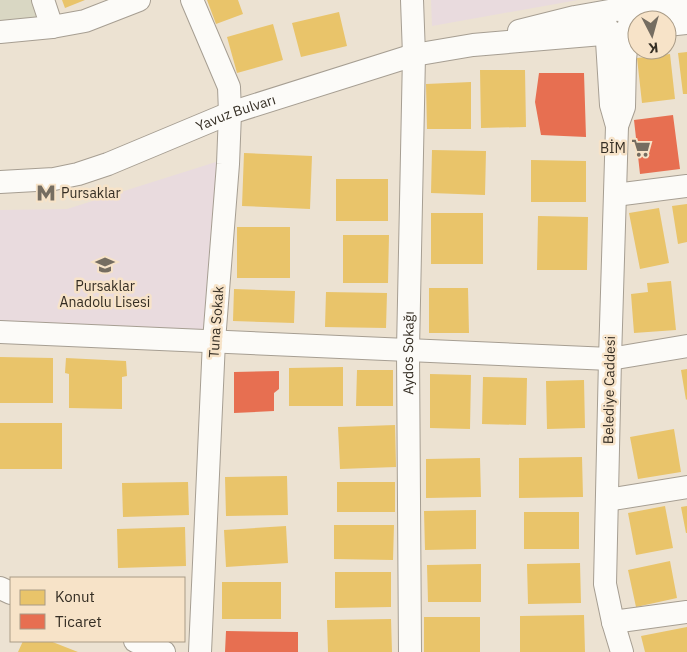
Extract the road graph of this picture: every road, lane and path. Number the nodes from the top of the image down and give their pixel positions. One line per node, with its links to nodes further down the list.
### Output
1 (43, 0): 7 (street)
2 (139, 0): 7 (street)
3 (192, 0): 10 (street, Tuna Sokak)
4 (412, 0): 9 (street, Aydos Sokağı)
5 (687, 7): 6 (street, Yavuz Bulvarı)
6 (619, 20): 9 (street, Yavuz Bulvarı); 13 (street, Belediye Caddesi)
7 (52, 27): 8 (street)
8 (0, 32)
9 (414, 55): 10 (street, Yavuz Bulvarı); 17 (street, Aydos Sokağı)
10 (230, 113): 11 (street, Yavuz Bulvarı); 15 (street, Tuna Sokak)
11 (0, 182)
12 (687, 186): 13 (street)
13 (615, 195): 18 (street, Belediye Caddesi)
14 (0, 332): 15 (street)
15 (214, 341): 17 (street); 25 (street, Tuna Sokak)
16 (687, 346): 18 (street)
17 (408, 350): 18 (street); 26 (street, Aydos Sokağı)
18 (610, 359): 20 (street, Belediye Caddesi)
19 (687, 487): 20 (street)
20 (607, 500): 22 (street, Belediye Caddesi)
21 (687, 612): 22 (street)
22 (613, 622): 27 (street, Belediye Caddesi)
23 (138, 642): 24 (street)
24 (164, 652)
25 (200, 652)
26 (410, 652)
27 (622, 652)

